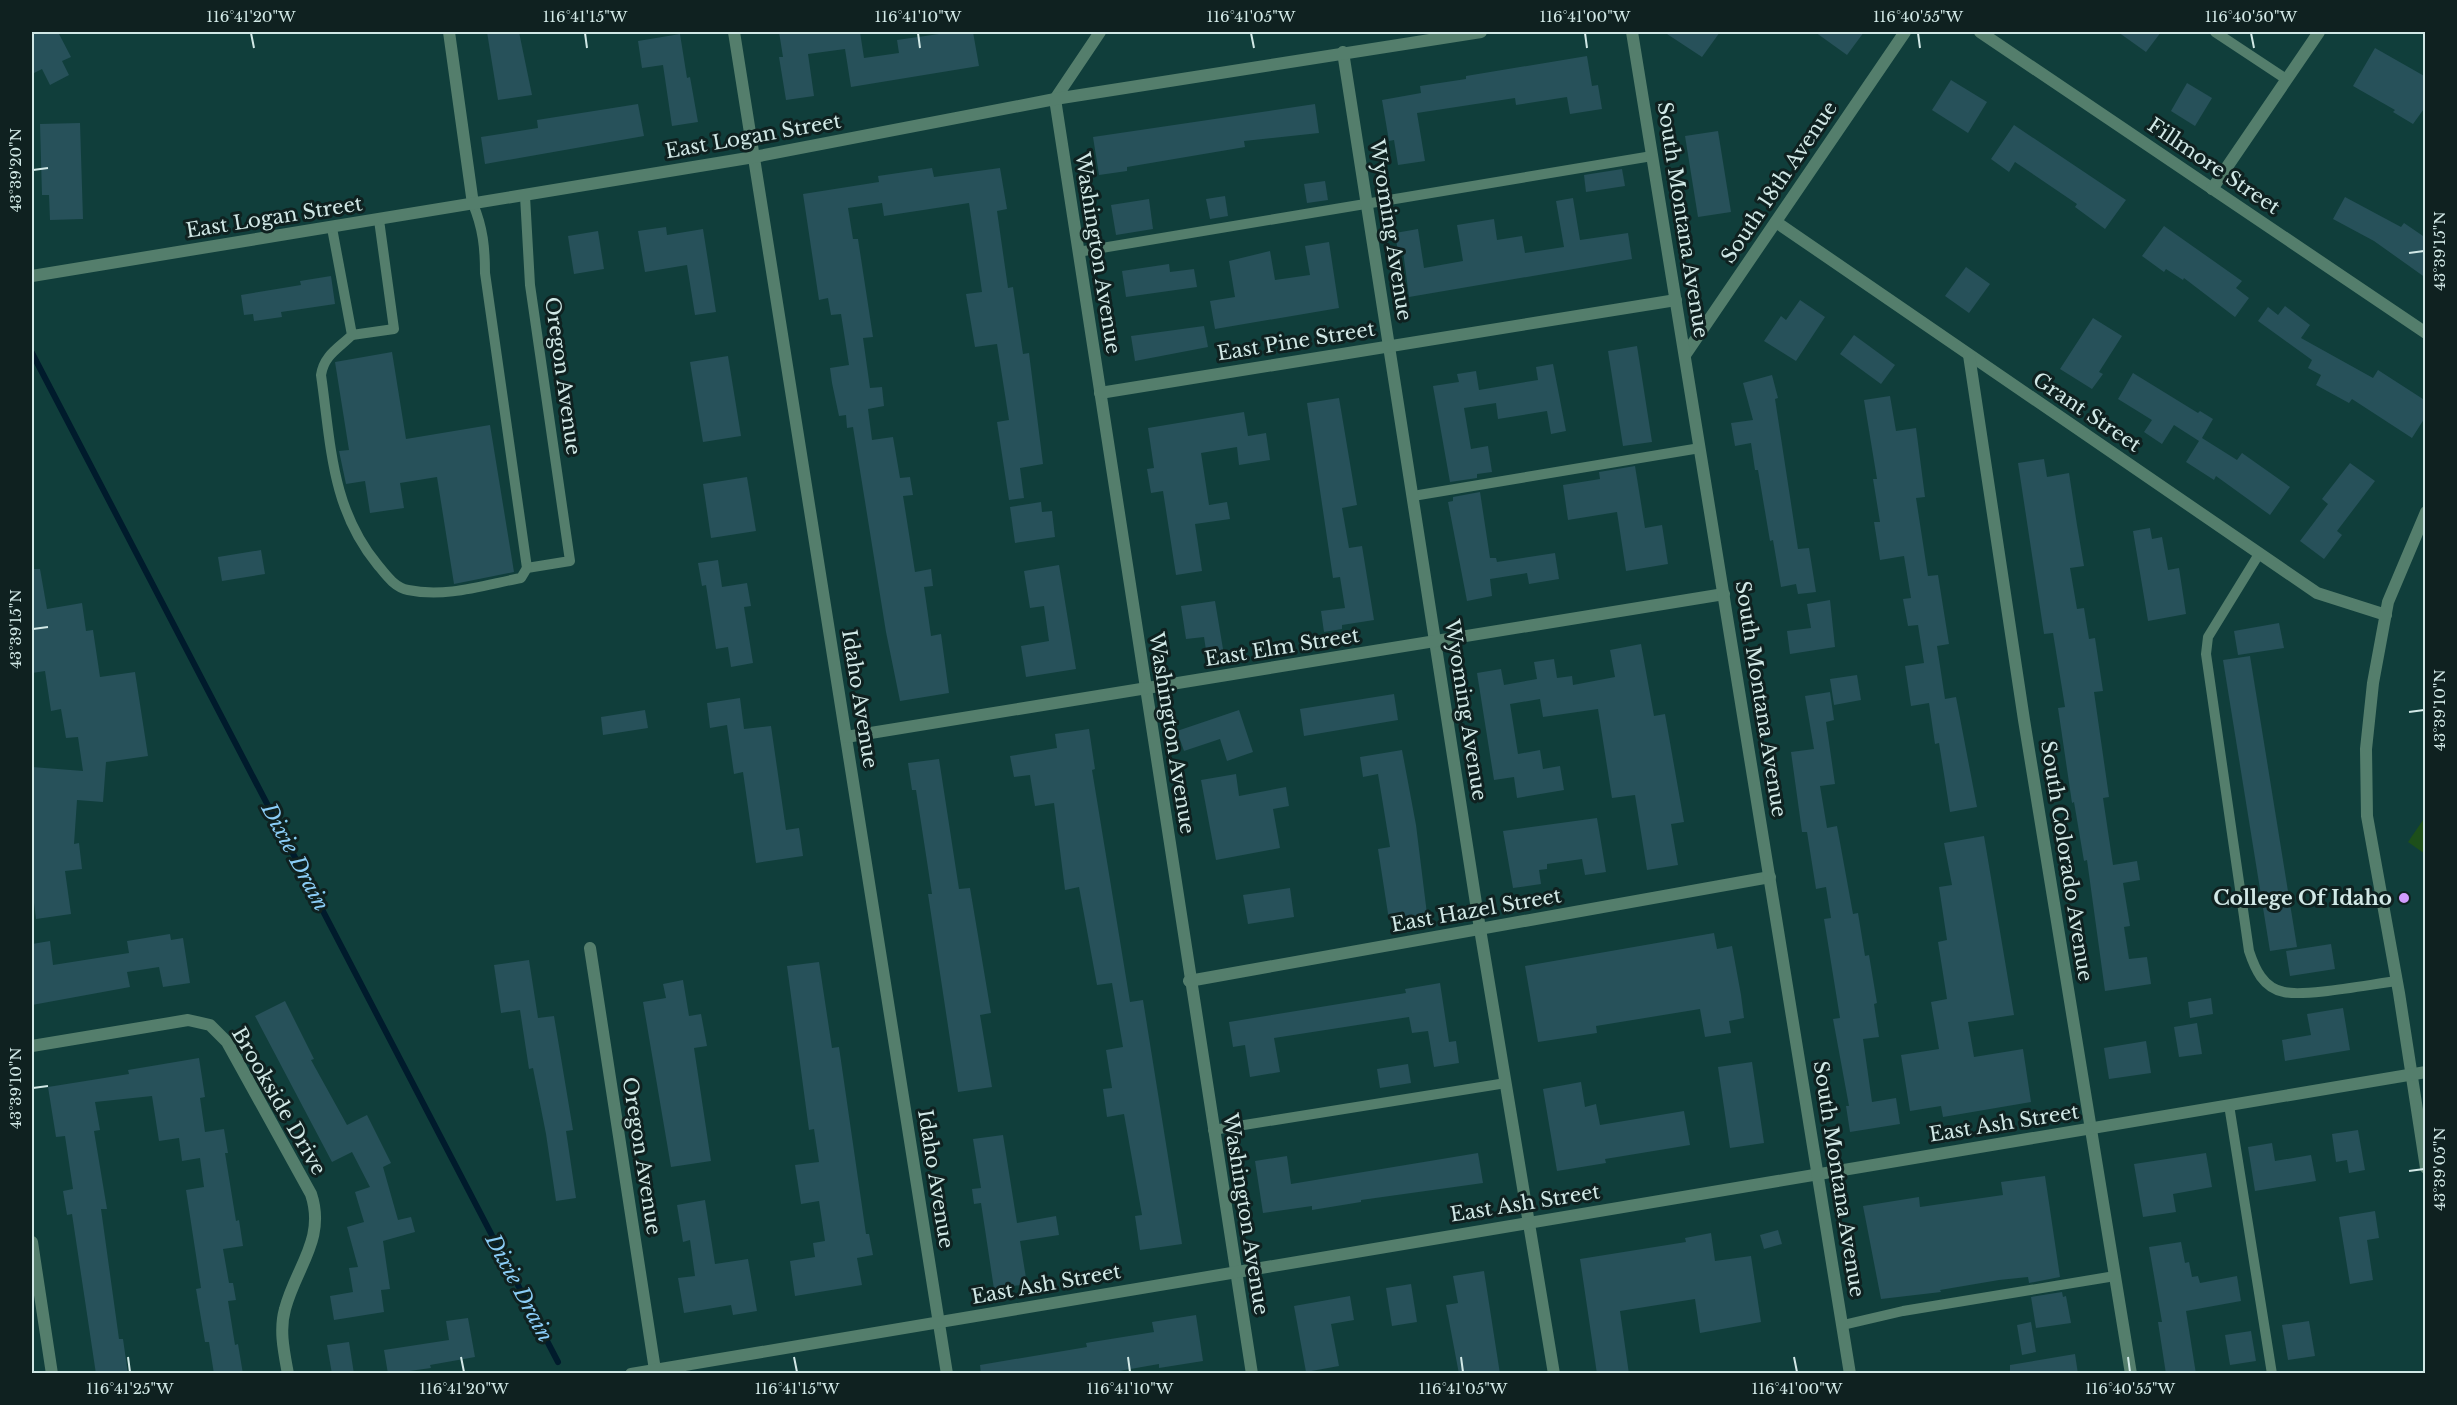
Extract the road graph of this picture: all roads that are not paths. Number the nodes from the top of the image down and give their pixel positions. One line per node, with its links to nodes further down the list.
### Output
1 (449, 32): 18 (street)
2 (734, 32): 14 (street, Idaho Avenue)
3 (1100, 32): 12 (street)
4 (1481, 32): 10 (street, East Logan Street)
5 (1632, 32): 13 (street, South Montana Avenue)
6 (1905, 32): 20 (street, South 18th Avenue)
7 (1980, 32): 15 (street, Fillmore Street)
8 (2215, 32): 11 (lane)
9 (2319, 32): 11 (street)
10 (1343, 52): 12 (street, East Logan Street); 17 (street, Wyoming Avenue)
11 (2286, 79): 15 (street)
12 (1054, 99): 14 (street, East Logan Street); 22 (street, Washington Avenue)
13 (1652, 156): 17 (lane); 24 (street, South Montana Avenue)
14 (754, 157): 16 (street, East Logan Street); 40 (street, Idaho Avenue)
15 (2212, 189): 25 (street, Fillmore Street)
16 (525, 195): 18 (street, East Logan Street); 35 (lane, Oregon Avenue)
17 (1367, 203): 22 (lane); 27 (street, Wyoming Avenue)
18 (473, 204): 19 (street, East Logan Street); 35 (lane)
19 (380, 220): 21 (street, East Logan Street); 26 (lane)
20 (1776, 222): 28 (street, Grant Street); 29 (street, South 18th Avenue)
21 (332, 228): 23 (street, East Logan Street); 26 (lane)
22 (1078, 252): 30 (street, Washington Avenue)
23 (32, 276)
24 (1676, 300): 27 (street, East Pine Street); 29 (street, South Montana Avenue)
25 (2426, 333)
26 (352, 335): 35 (lane)
27 (1390, 346): 30 (street, East Pine Street); 32 (street, Wyoming Avenue)
28 (1969, 355): 34 (street, Grant Street); 51 (street, South Colorado Avenue)
29 (1685, 356): 31 (street, South Montana Avenue)
30 (1100, 393): 39 (street, Washington Avenue)
31 (1700, 448): 32 (lane); 36 (street, South Montana Avenue)
32 (1413, 496): 38 (street, Wyoming Avenue)
33 (2426, 512): 37 (street)
34 (2259, 554): 37 (street, Grant Street); 45 (lane)
35 (527, 568)
36 (1724, 594): 38 (street, East Elm Street); 41 (street, South Montana Avenue)
37 (2386, 615): 45 (street)
38 (1436, 642): 39 (street, East Elm Street); 42 (street, Wyoming Avenue)
39 (1145, 688): 40 (street, East Elm Street); 44 (street, Washington Avenue)
40 (846, 737): 59 (street, Idaho Avenue)
41 (1770, 877): 42 (street, East Hazel Street); 54 (street, South Montana Avenue)
42 (1480, 928): 44 (street, East Hazel Street); 49 (street, Wyoming Avenue)
43 (590, 948): 61 (street, Oregon Avenue)
44 (1189, 981): 52 (street, Washington Avenue)
45 (2397, 981): 48 (street)
46 (32, 1046): 63 (street, Brookside Drive)
47 (2426, 1072): 48 (street, East Ash Street)
48 (2412, 1074): 50 (street, East Ash Street); 53 (street)
49 (1506, 1083): 52 (lane); 55 (street, Wyoming Avenue)
50 (2229, 1105): 51 (street, East Ash Street); 70 (lane)
51 (2091, 1128): 54 (street, East Ash Street); 58 (street, South Colorado Avenue)
52 (1213, 1130): 57 (street, Washington Avenue)
53 (2426, 1168)
54 (1818, 1173): 55 (street, East Ash Street); 60 (street, South Montana Avenue)
55 (1528, 1222): 57 (street, East Ash Street); 67 (street, Wyoming Avenue)
56 (32, 1242): 62 (street)
57 (1236, 1271): 59 (street, East Ash Street); 66 (street, Washington Avenue)
58 (2115, 1276): 60 (lane); 69 (street, South Colorado Avenue)
59 (938, 1322): 61 (street, East Ash Street); 65 (street, Idaho Avenue)
60 (1843, 1325): 68 (street, South Montana Avenue)
61 (655, 1370): 64 (street, East Ash Street)
62 (52, 1374)
63 (288, 1374)
64 (631, 1374)
65 (947, 1374)
66 (1252, 1374)
67 (1554, 1374)
68 (1850, 1374)
69 (2131, 1374)
70 (2272, 1374)

